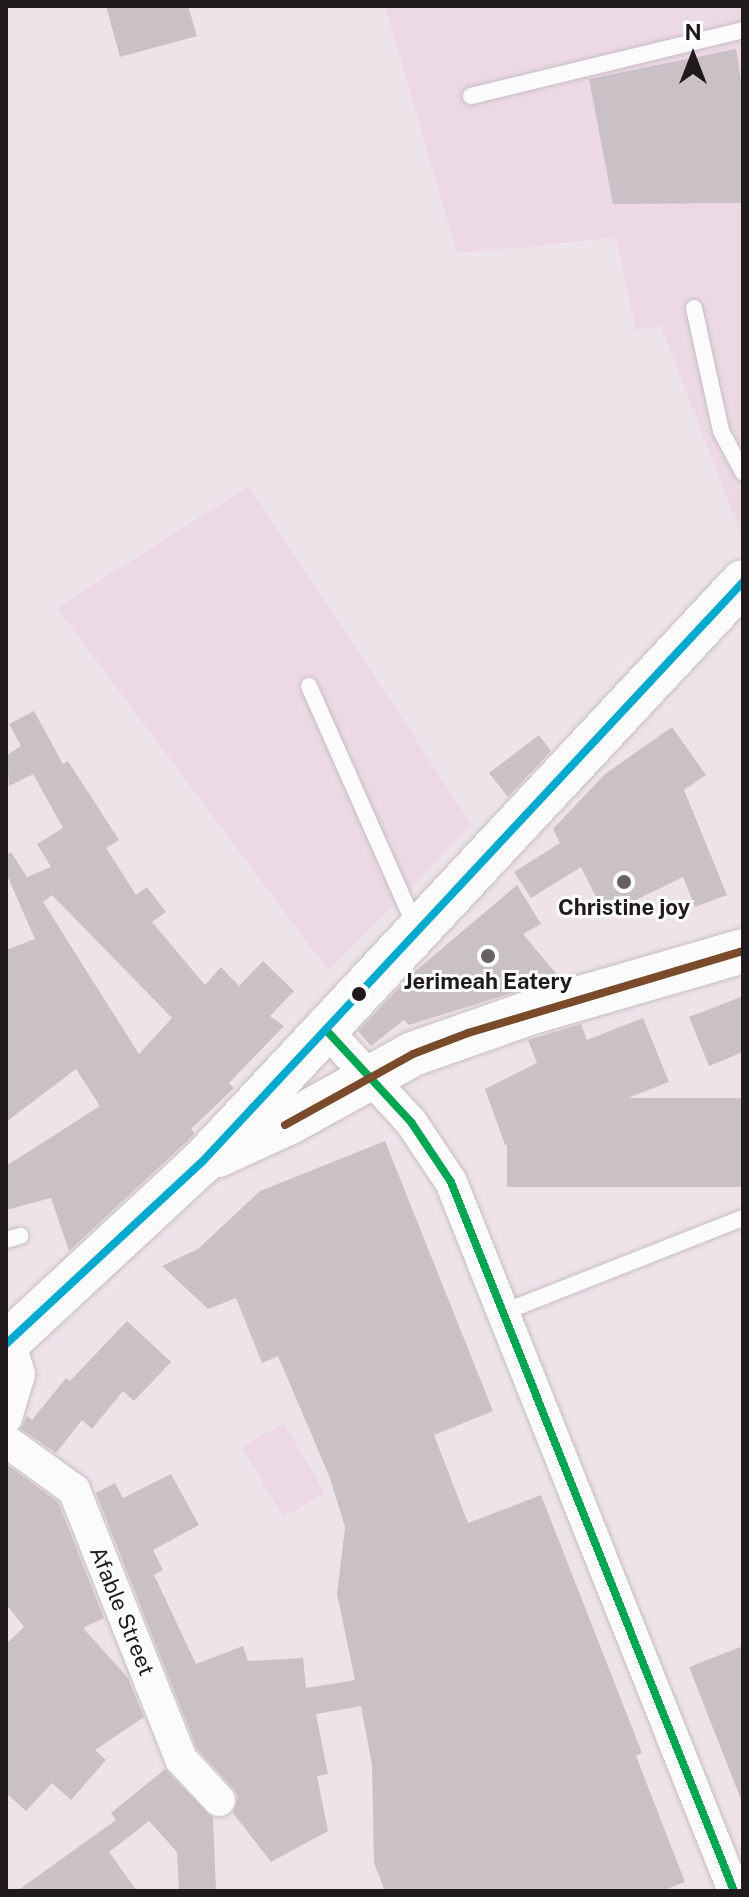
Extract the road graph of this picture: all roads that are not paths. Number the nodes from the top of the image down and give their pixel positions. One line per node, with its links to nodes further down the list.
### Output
1 (743, 30): 2 (lane)
2 (471, 96)
3 (694, 308): 4 (lane)
4 (743, 472)
5 (743, 582): 7 (main road)
6 (309, 686): 7 (lane)
7 (418, 933): 9 (main road)
8 (743, 951): 10 (main road)
9 (327, 1031): 10 (street); 11 (main road)
10 (370, 1076): 11 (main road); 13 (street)
11 (202, 1162): 14 (main road)
12 (743, 1218): 13 (lane)
13 (504, 1312): 18 (street)
14 (8, 1343): 15 (street)
15 (6, 1418)
16 (6, 1441): 17 (street, Afable Street)
17 (219, 1800)
18 (734, 1891)

